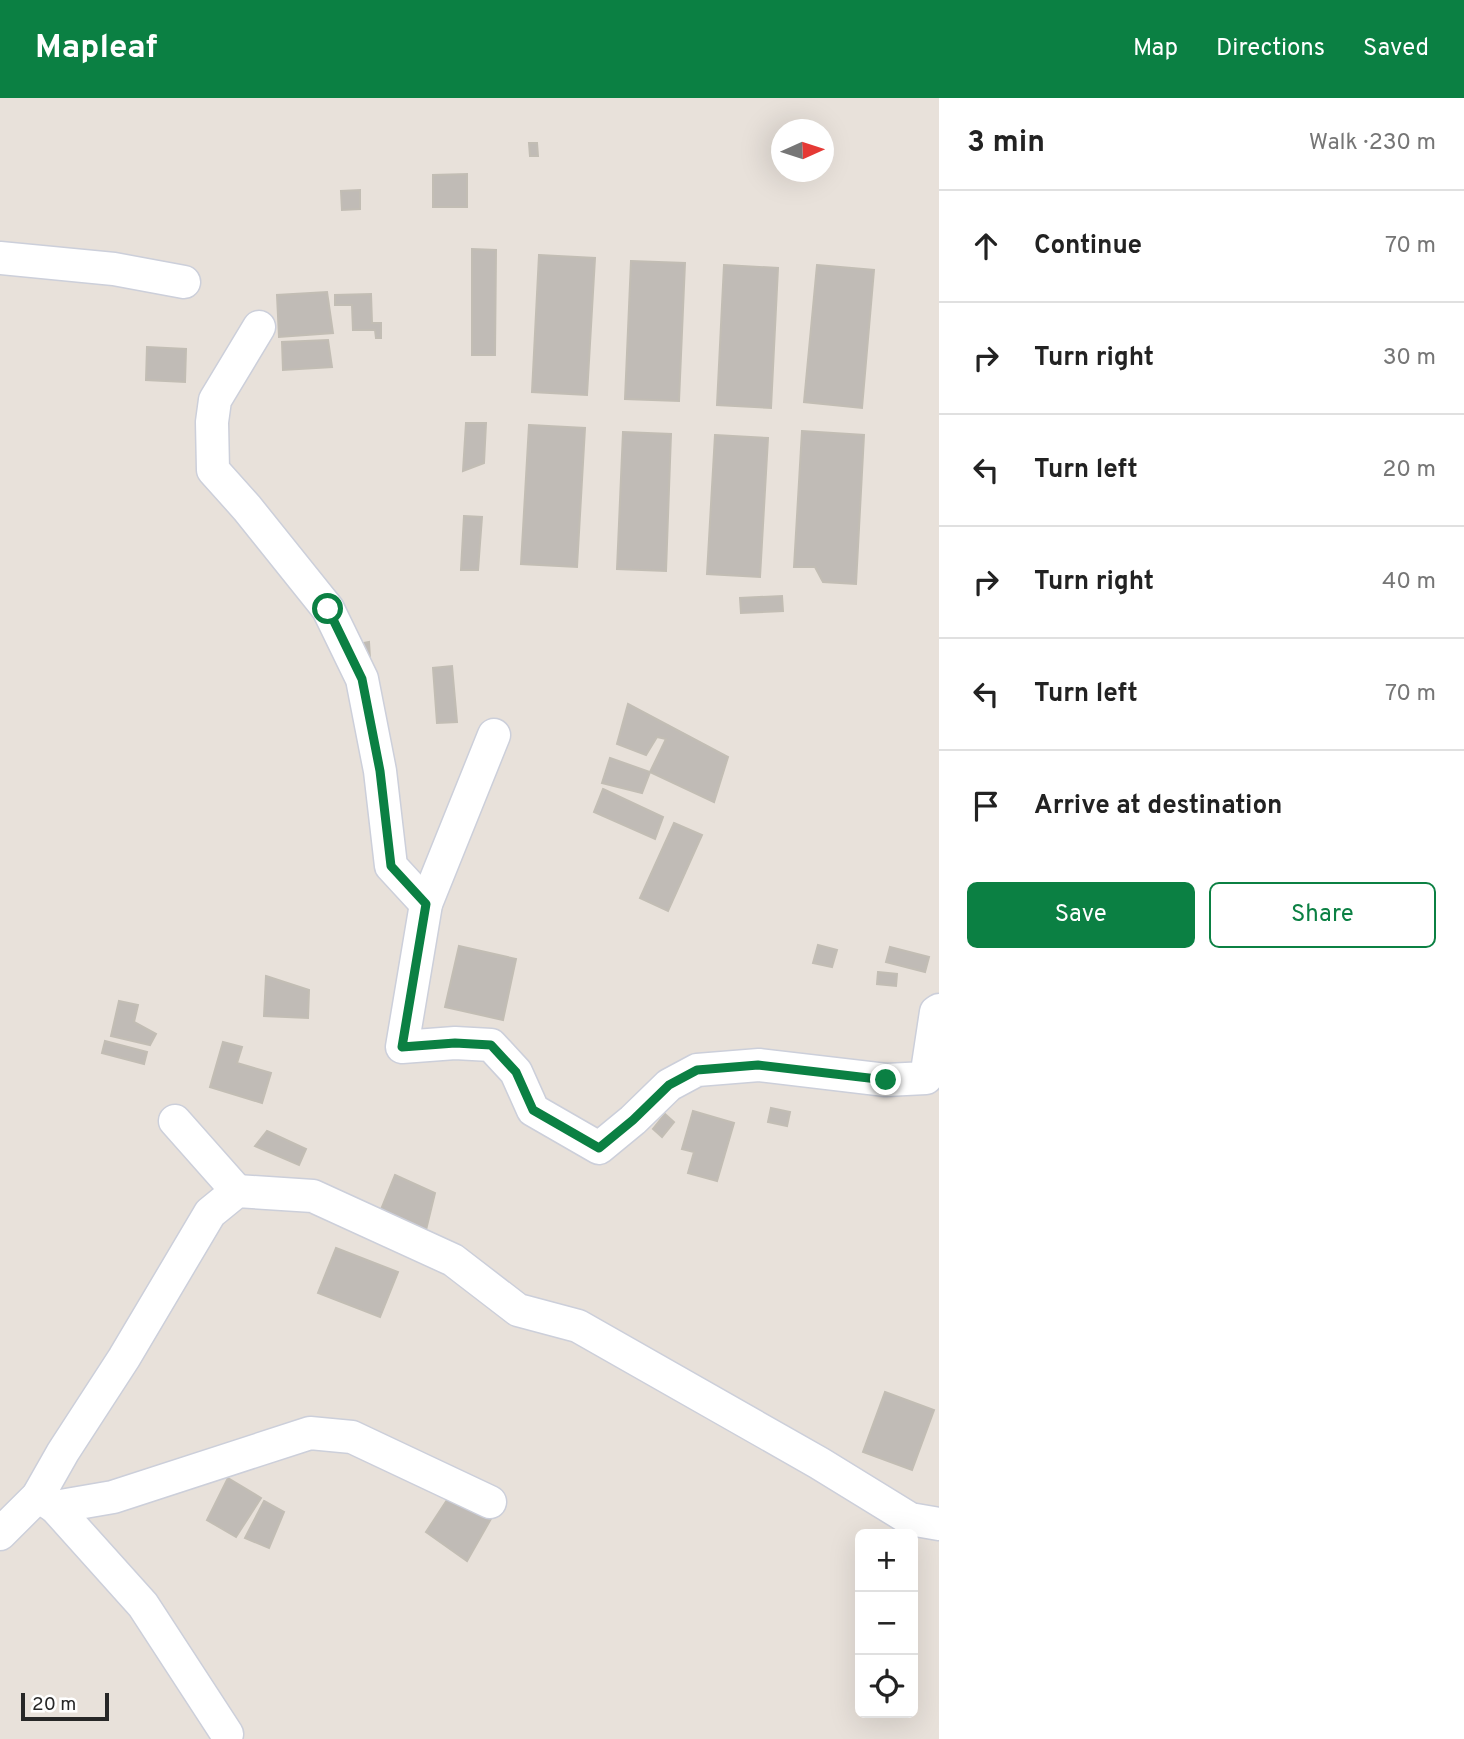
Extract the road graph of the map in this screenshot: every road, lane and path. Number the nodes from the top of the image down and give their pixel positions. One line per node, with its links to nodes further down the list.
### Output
1 (0, 258): 2 (street)
2 (184, 282)
3 (259, 327): 5 (street)
4 (494, 735): 5 (street)
5 (426, 904): 6 (street)
6 (939, 1010)
7 (175, 1121): 8 (street)
8 (237, 1191): 9 (street); 11 (street)
9 (47, 1501): 10 (street); 12 (street); 13 (street)
10 (490, 1502)
11 (939, 1524)
12 (0, 1534)
13 (227, 1734)

